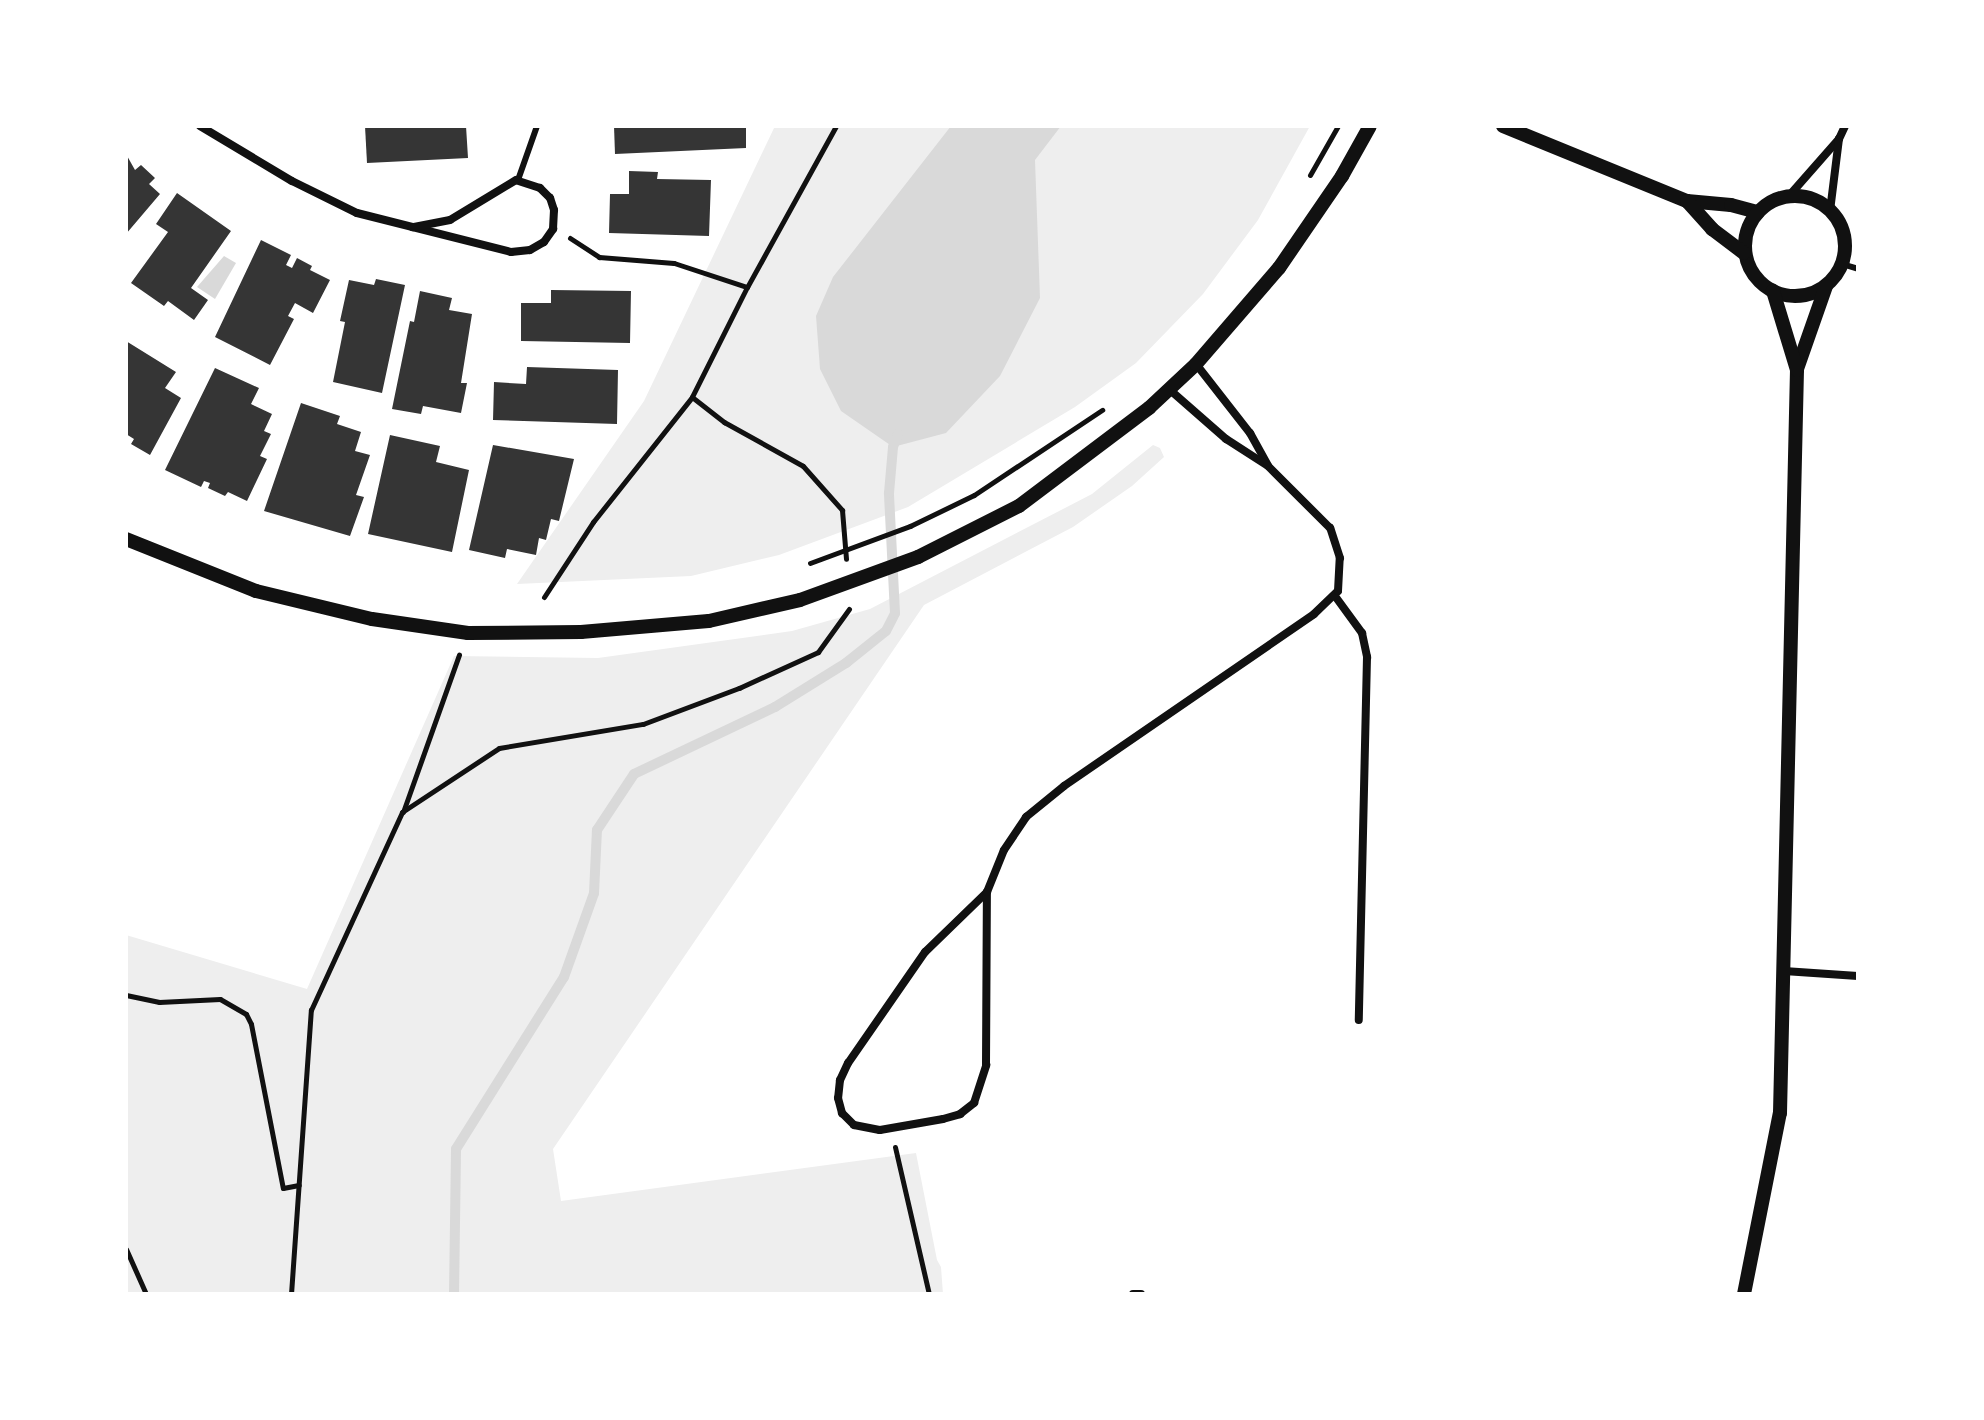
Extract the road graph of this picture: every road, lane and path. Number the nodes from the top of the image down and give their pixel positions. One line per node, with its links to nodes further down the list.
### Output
1 (200, 126): 15 (street)
2 (537, 126): 10 (lane)
3 (836, 126): 21 (path)
4 (1338, 126): 9 (path)
5 (1370, 126): 23 (street)
6 (1503, 126): 12 (street)
7 (1845, 126): 8 (street)
8 (1839, 139): 11 (street); 13 (street)
9 (1308, 179)
10 (518, 180): 15 (street); 16 (street)
11 (1788, 197): 13 (street); 14 (street)
12 (1687, 201): 14 (street); 17 (street)
13 (1830, 211): 18 (street)
14 (1758, 212): 17 (street)
15 (413, 227): 16 (street)
16 (553, 229): 21 (path)
17 (1744, 253): 22 (street)
18 (1842, 264): 19 (lane); 20 (street)
19 (1858, 269)
20 (1826, 286): 22 (street); 24 (street)
21 (747, 287): 26 (path)
22 (1773, 291): 24 (street)
23 (1196, 364): 25 (street); 28 (street)
24 (1797, 370): 38 (street)
25 (1170, 390): 28 (street); 29 (street)
26 (692, 397): 31 (path); 33 (path)
27 (1110, 404): 30 (path)
28 (1268, 466): 32 (street)
29 (126, 539)
30 (810, 563)
31 (847, 564)
32 (1335, 596): 37 (street); 41 (street)
33 (544, 597)
34 (851, 605): 36 (path)
35 (461, 650): 36 (path)
36 (402, 812): 43 (path)
37 (987, 892): 42 (street); 42 (street)
38 (1784, 971): 39 (street); 50 (street)
39 (1858, 976)
40 (126, 995): 43 (path)
41 (1359, 1020)
42 (891, 1128): 47 (path)
43 (299, 1185): 46 (path)
44 (126, 1249): 45 (path)
45 (146, 1294)
46 (291, 1294)
47 (929, 1294)
48 (1133, 1294): 49 (street)
49 (1141, 1294)
50 (1744, 1294)

